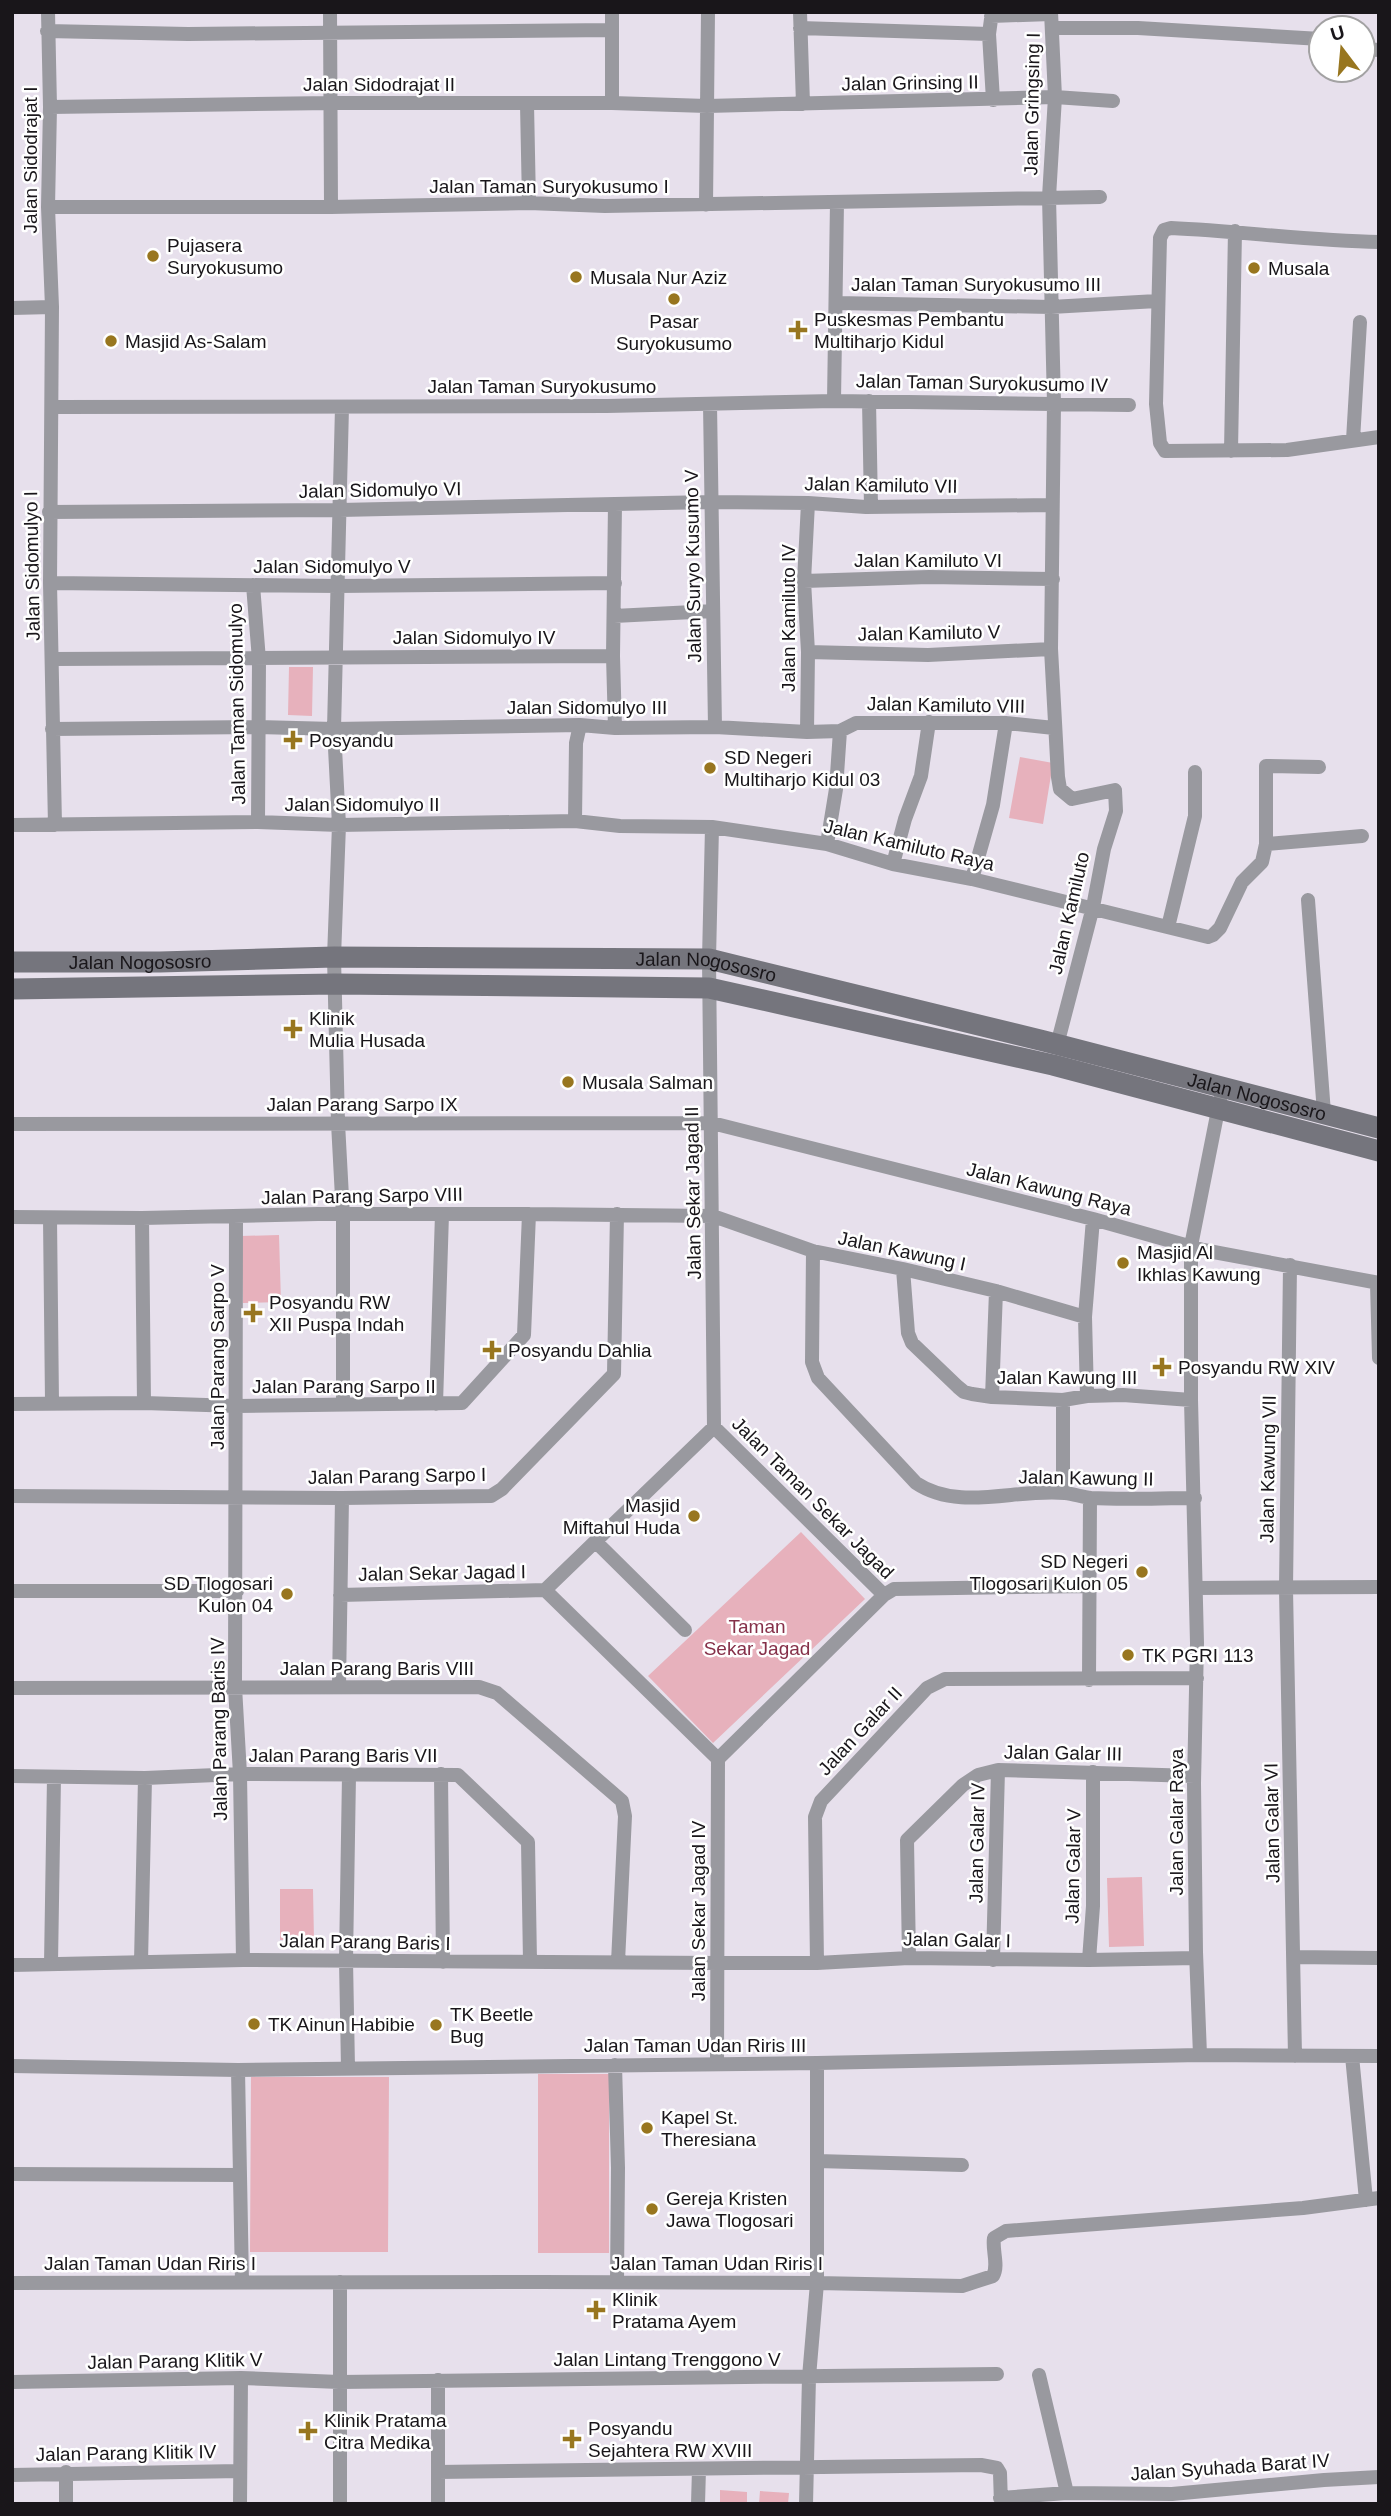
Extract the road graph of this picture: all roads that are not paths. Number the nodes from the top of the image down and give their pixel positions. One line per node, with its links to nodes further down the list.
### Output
1 (48, 12): 10 (street, Jalan Sidodrajat I)
2 (330, 12): 11 (street)
3 (612, 12): 9 (street)
4 (708, 12): 21 (street)
5 (800, 12): 8 (street)
6 (992, 14): 7 (street); 12 (street)
7 (1052, 18): 13 (street); 14 (street, Jalan Gringsing I)
8 (800, 29): 12 (street); 20 (street)
9 (612, 30): 11 (street); 18 (street)
10 (47, 31): 11 (street); 22 (street, Jalan Sidodrajat I)
11 (330, 32): 17 (street)
12 (989, 34): 15 (street)
13 (1307, 39)
14 (1055, 97): 15 (street, Jalan Grinsing II); 16 (street, Jalan Grinsing II); 23 (street, Jalan Gringsing I)
15 (993, 100): 20 (street, Jalan Grinsing II)
16 (1113, 101)
17 (332, 103): 19 (street, Jalan Sidodrajat II); 22 (street, Jalan Sidodrajat II); 29 (street)
18 (612, 103): 19 (street, Jalan Sidodrajat II); 21 (street, Jalan Sidodrajat II)
19 (527, 104): 26 (street)
20 (803, 104): 21 (street, Jalan Grinsing II)
21 (707, 106): 27 (street)
22 (50, 107): 28 (street, Jalan Sidodrajat I)
23 (1049, 197): 24 (street, Jalan Taman Suryokusumo I); 25 (street, Jalan Taman Suryokusumo I); 35 (street, Jalan Gringsing I)
24 (1100, 197)
25 (837, 202): 27 (street, Jalan Taman Suryokusumo I); 33 (street)
26 (529, 203): 27 (street, Jalan Taman Suryokusumo I); 29 (street, Jalan Taman Suryokusumo I)
27 (706, 205)
28 (48, 207): 29 (street, Jalan Taman Suryokusumo I); 34 (street, Jalan Sidodrajat I)
29 (331, 207)
30 (1234, 231): 31 (street); 32 (street); 47 (street)
31 (1379, 242)
32 (1157, 301): 35 (street, Jalan Taman Suryokusumo III); 47 (street)
33 (836, 303): 35 (street, Jalan Taman Suryokusumo III); 38 (street)
34 (52, 307): 36 (street); 43 (street, Jalan Sidomulyo I)
35 (1051, 307): 40 (street, Jalan Gringsing I)
36 (12, 308)
37 (1360, 322): 46 (street)
38 (834, 401): 39 (street, Jalan Taman Suryokusumo IV); 41 (street, Jalan Taman Suryokusumo)
39 (869, 401): 40 (street, Jalan Taman Suryokusumo IV); 52 (street)
40 (1054, 403): 42 (street, Jalan Taman Suryokusumo IV); 51 (street, Jalan Gringsing I)
41 (709, 404): 44 (street, Jalan Taman Suryokusumo); 48 (street, Jalan Suryo Kusumo V)
42 (1129, 405)
43 (52, 407): 44 (street, Jalan Taman Suryokusumo); 54 (street, Jalan Sidomulyo I)
44 (342, 407): 53 (street)
45 (1379, 437): 46 (street)
46 (1353, 440): 47 (street)
47 (1231, 451)
48 (710, 502): 49 (street, Jalan Kamiluto VII); 50 (street, Jalan Sidomulyo VI); 61 (street, Jalan Suryo Kusumo V)
49 (808, 503): 52 (street, Jalan Kamiluto VII); 56 (street, Jalan Kamiluto IV)
50 (615, 504): 53 (street, Jalan Sidomulyo VI); 58 (street)
51 (1052, 505): 52 (street, Jalan Kamiluto VII); 55 (street, Jalan Gringsing I)
52 (870, 507)
53 (340, 510): 54 (street, Jalan Sidomulyo VI); 60 (street)
54 (50, 512): 57 (street, Jalan Sidomulyo I)
55 (1053, 579): 56 (street, Jalan Kamiluto VI); 63 (street, Jalan Gringsing I)
56 (804, 581): 64 (street, Jalan Kamiluto IV)
57 (50, 583): 59 (street, Jalan Sidomulyo V); 67 (street, Jalan Sidomulyo I)
58 (615, 583): 60 (street, Jalan Sidomulyo V); 62 (street)
59 (253, 585): 60 (street, Jalan Sidomulyo V); 68 (street, Jalan Taman Sidomulyo)
60 (338, 586): 66 (street)
61 (713, 611): 62 (street); 73 (street, Jalan Suryo Kusumo V)
62 (614, 616): 65 (street)
63 (1051, 649): 64 (street, Jalan Kamiluto V); 75 (street, Jalan Gringsing I)
64 (808, 652): 79 (street, Jalan Kamiluto IV)
65 (613, 656): 66 (street, Jalan Sidomulyo IV); 74 (street)
66 (334, 657): 68 (street, Jalan Sidomulyo IV); 77 (street)
67 (53, 659): 68 (street); 76 (street, Jalan Sidomulyo I)
68 (259, 660): 72 (street, Jalan Taman Sidomulyo)
69 (929, 722): 70 (street, Jalan Kamiluto VIII); 78 (street, Jalan Kamiluto VIII); 92 (street)
70 (1006, 723): 75 (street, Jalan Kamiluto VIII); 93 (street)
71 (580, 725): 74 (street, Jalan Sidomulyo III); 77 (street, Jalan Sidomulyo III); 83 (street)
72 (258, 727): 76 (street); 77 (street, Jalan Sidomulyo III); 84 (street, Jalan Taman Sidomulyo)
73 (715, 727): 74 (street, Jalan Sidomulyo III); 79 (street, Jalan Sidomulyo III)
74 (615, 728)
75 (1054, 728): 82 (street, Jalan Gringsing I)
76 (52, 729): 86 (street, Jalan Sidomulyo I)
77 (334, 729): 87 (street)
78 (840, 731): 79 (street, Jalan Sidomulyo III); 90 (street)
79 (807, 732)
80 (1319, 766): 91 (street)
81 (1195, 772): 96 (street)
82 (1115, 790): 95 (street, Jalan Kamiluto)
83 (575, 821): 87 (street, Jalan Sidomulyo II); 88 (street, Jalan Sidomulyo II)
84 (258, 822): 86 (street, Jalan Sidomulyo II); 87 (street, Jalan Sidomulyo II)
85 (12, 825): 86 (street, Jalan Sidomulyo II)
86 (55, 825)
87 (339, 825): 97 (street)
88 (712, 827): 90 (street, Jalan Kamiluto Raya); 98 (street)
89 (1362, 836): 91 (street)
90 (827, 844): 92 (street, Jalan Kamiluto Raya)
91 (1266, 844): 96 (street, Jalan Kamiluto Raya)
92 (893, 864): 93 (street, Jalan Kamiluto Raya)
93 (972, 879): 95 (street, Jalan Kamiluto Raya)
94 (1308, 900): 106 (street)
95 (1093, 907): 96 (street, Jalan Kamiluto Raya); 103 (street, Jalan Kamiluto)
96 (1168, 927)
97 (334, 957): 98 (street, Jalan Nogososro); 99 (street, Jalan Nogososro); 100 (street)
98 (709, 959): 101 (street, Jalan Sekar Jagad II); 103 (street, Jalan Nogososro)
99 (12, 962)
100 (335, 984): 101 (street, Jalan Nogososro); 102 (street, Jalan Nogososro); 107 (street)
101 (709, 988): 105 (street, Jalan Nogososro); 109 (street, Jalan Sekar Jagad II)
102 (12, 989)
103 (1058, 1045): 104 (street, Jalan Nogososro)
104 (1222, 1088): 105 (street, Jalan Galar Raya); 106 (street, Jalan Nogososro)
105 (1218, 1110): 111 (street, Jalan Nogososro); 122 (street, Jalan Galar Raya)
106 (1324, 1113): 110 (street, Jalan Nogososro)
107 (338, 1123): 108 (street, Jalan Parang Sarpo IX); 109 (street, Jalan Parang Sarpo IX); 116 (street)
108 (12, 1124)
109 (712, 1124): 117 (street, Jalan Sekar Jagad II); 121 (street, Jalan Kawung Raya)
110 (1379, 1128)
111 (1379, 1151)
112 (442, 1214): 113 (street, Jalan Parang Sarpo VIII); 116 (street, Jalan Parang Sarpo VIII); 138 (street)
113 (528, 1214): 114 (street, Jalan Parang Sarpo VIII); 138 (street, Jalan Parang Sarpo II)
114 (617, 1214): 117 (street, Jalan Parang Sarpo VIII); 145 (street, Jalan Parang Sarpo I)
115 (236, 1216): 116 (street, Jalan Parang Sarpo VIII); 120 (street, Jalan Parang Sarpo VIII); 139 (street, Jalan Parang Sarpo V)
116 (343, 1216): 137 (street)
117 (713, 1216): 123 (street, Jalan Kawung I); 140 (street, Jalan Sekar Jagad II)
118 (12, 1217): 119 (street, Jalan Parang Sarpo VIII)
119 (50, 1218): 120 (street, Jalan Parang Sarpo VIII); 134 (street)
120 (142, 1219): 135 (street)
121 (1093, 1219): 122 (street, Jalan Kawung Raya); 128 (street)
122 (1191, 1245): 124 (street, Jalan Kawung Raya); 133 (street, Jalan Galar Raya)
123 (813, 1251): 125 (street, Jalan Kawung I); 141 (street, Jalan Kawung II)
124 (1290, 1265): 126 (street, Jalan Kawung Raya); 151 (street, Jalan Kawung VII)
125 (903, 1269): 127 (street, Jalan Kawung I); 131 (street, Jalan Kawung III)
126 (1378, 1283): 129 (street)
127 (996, 1291): 128 (street, Jalan Kawung I); 131 (street)
128 (1085, 1317): 130 (street)
129 (1379, 1357)
130 (1087, 1396): 132 (street, Jalan Kawung III); 133 (street, Jalan Kawung III)
131 (992, 1397): 132 (street, Jalan Kawung III)
132 (1063, 1400): 141 (street)
133 (1191, 1400): 146 (street, Jalan Galar Raya)
134 (52, 1402): 135 (street, Jalan Parang Sarpo II); 136 (street, Jalan Parang Sarpo II)
135 (144, 1403): 139 (street, Jalan Parang Sarpo II)
136 (12, 1404)
137 (343, 1404): 138 (street, Jalan Parang Sarpo II); 139 (street, Jalan Parang Sarpo II)
138 (436, 1404)
139 (237, 1406): 143 (street, Jalan Parang Sarpo V)
140 (714, 1427): 147 (street, Jalan Taman Sekar Jagad); 156 (street, Jalan Taman Sekar Jagad)
141 (1063, 1493): 144 (street, Jalan Kawung II)
142 (12, 1496): 143 (street, Jalan Parang Sarpo I)
143 (237, 1497): 145 (street, Jalan Parang Sarpo I); 154 (street, Jalan Parang Baris IV)
144 (1090, 1497): 146 (street, Jalan Kawung II); 148 (street)
145 (342, 1498): 155 (street)
146 (1195, 1498): 150 (street, Jalan Galar Raya)
147 (596, 1542): 152 (street, Jalan Taman Sekar Jagad); 157 (street)
148 (1089, 1586): 156 (street); 159 (street)
149 (1379, 1587): 151 (street)
150 (1196, 1588): 151 (street); 158 (street, Jalan Galar Raya)
151 (1286, 1589): 173 (street, Jalan Galar VI)
152 (545, 1590): 155 (street, Jalan Sekar Jagad I); 163 (street)
153 (12, 1591): 154 (street)
154 (237, 1591): 161 (street, Jalan Parang Baris IV)
155 (340, 1595): 160 (street)
156 (884, 1595): 163 (street, Jalan Taman Sekar Jagad)
157 (685, 1630)
158 (1197, 1678): 159 (street, Jalan Galar II); 170 (street, Jalan Galar Raya)
159 (1089, 1680): 186 (street, Jalan Galar II)
160 (339, 1686): 161 (street, Jalan Parang Baris VIII); 184 (street, Jalan Parang Baris VIII)
161 (235, 1687): 162 (street, Jalan Parang Baris VIII); 166 (street, Jalan Parang Baris IV)
162 (12, 1688)
163 (718, 1759): 185 (street, Jalan Sekar Jagad IV)
164 (998, 1770): 165 (street, Jalan Galar III); 174 (street, Jalan Galar III); 179 (street, Jalan Galar IV)
165 (1093, 1772): 170 (street, Jalan Galar III); 180 (street, Jalan Galar V)
166 (240, 1774): 168 (street, Jalan Parang Baris VII); 172 (street, Jalan Parang Baris VII); 177 (street, Jalan Parang Baris IV)
167 (441, 1774): 168 (street, Jalan Parang Baris VII); 182 (street); 183 (street, Jalan Parang Baris VII)
168 (349, 1775): 178 (street)
169 (12, 1776): 171 (street, Jalan Parang Baris VII)
170 (1194, 1776): 175 (street, Jalan Galar Raya)
171 (54, 1777): 172 (street, Jalan Parang Baris VII); 187 (street)
172 (145, 1778): 181 (street)
173 (1293, 1957): 176 (street); 190 (street, Jalan Galar VI)
174 (909, 1958): 179 (street, Jalan Galar I); 186 (street, Jalan Galar I)
175 (1196, 1958): 180 (street, Jalan Galar I); 189 (street, Jalan Galar Raya)
176 (1379, 1958)
177 (243, 1959): 178 (street, Jalan Parang Baris I); 181 (street, Jalan Parang Baris I)
178 (346, 1960): 182 (street, Jalan Parang Baris I); 197 (street)
179 (993, 1960): 180 (street, Jalan Galar I)
180 (1090, 1960)
181 (141, 1962): 187 (street, Jalan Parang Baris I)
182 (443, 1962): 183 (street, Jalan Parang Baris I)
183 (530, 1962): 184 (street, Jalan Parang Baris I)
184 (618, 1962): 185 (street, Jalan Parang Baris I)
185 (717, 1963): 186 (street, Jalan Galar I); 193 (street, Jalan Sekar Jagad IV)
186 (817, 1963)
187 (51, 1964): 188 (street, Jalan Parang Baris I)
188 (12, 1965)
189 (1200, 2055): 190 (street, Jalan Taman Udan Riris III); 194 (street, Jalan Taman Udan Riris III)
190 (1295, 2056): 191 (street, Jalan Taman Udan Riris III)
191 (1352, 2056): 192 (street, Jalan Taman Udan Riris III); 203 (street)
192 (1379, 2056)
193 (717, 2063): 194 (street, Jalan Taman Udan Riris III); 195 (street, Jalan Taman Udan Riris III)
194 (817, 2063): 199 (street)
195 (615, 2064): 197 (street, Jalan Taman Udan Riris III); 206 (street)
196 (12, 2066): 198 (street, Jalan Taman Udan Riris III)
197 (348, 2068): 198 (street, Jalan Taman Udan Riris III)
198 (238, 2070): 202 (street)
199 (817, 2161): 200 (street); 208 (street)
200 (962, 2165)
201 (12, 2174): 202 (street)
202 (240, 2175): 204 (street)
203 (1372, 2199): 208 (street, Jalan Taman Udan Riris I)
204 (242, 2282): 205 (street, Jalan Taman Udan Riris I); 207 (street, Jalan Taman Udan Riris I)
205 (340, 2282): 206 (street, Jalan Taman Udan Riris I); 215 (street)
206 (617, 2282): 208 (street, Jalan Taman Udan Riris I)
207 (12, 2283)
208 (817, 2283): 211 (street)
209 (997, 2374): 211 (street, Jalan Lintang Trenggono V)
210 (1039, 2375): 223 (street)
211 (809, 2377): 213 (street, Jalan Lintang Trenggono V); 216 (street)
212 (241, 2378): 214 (street, Jalan Parang Klitik V); 215 (street, Jalan Parang Klitik V); 218 (street)
213 (438, 2380): 215 (street, Jalan Lintang Trenggono V); 220 (street)
214 (12, 2382)
215 (339, 2382): 227 (street)
216 (808, 2468): 217 (street); 224 (street); 230 (street)
217 (699, 2469): 220 (street); 229 (street)
218 (240, 2471): 219 (street, Jalan Parang Klitik IV); 226 (street)
219 (66, 2472): 221 (street, Jalan Parang Klitik IV); 225 (street)
220 (438, 2472): 228 (street)
221 (12, 2475)
222 (1379, 2477): 223 (street, Jalan Syuhada Barat IV)
223 (1067, 2493): 224 (street, Jalan Syuhada Barat IV)
224 (1000, 2501)
225 (66, 2504)
226 (240, 2504)
227 (340, 2504)
228 (438, 2504)
229 (698, 2504)
230 (806, 2504)

